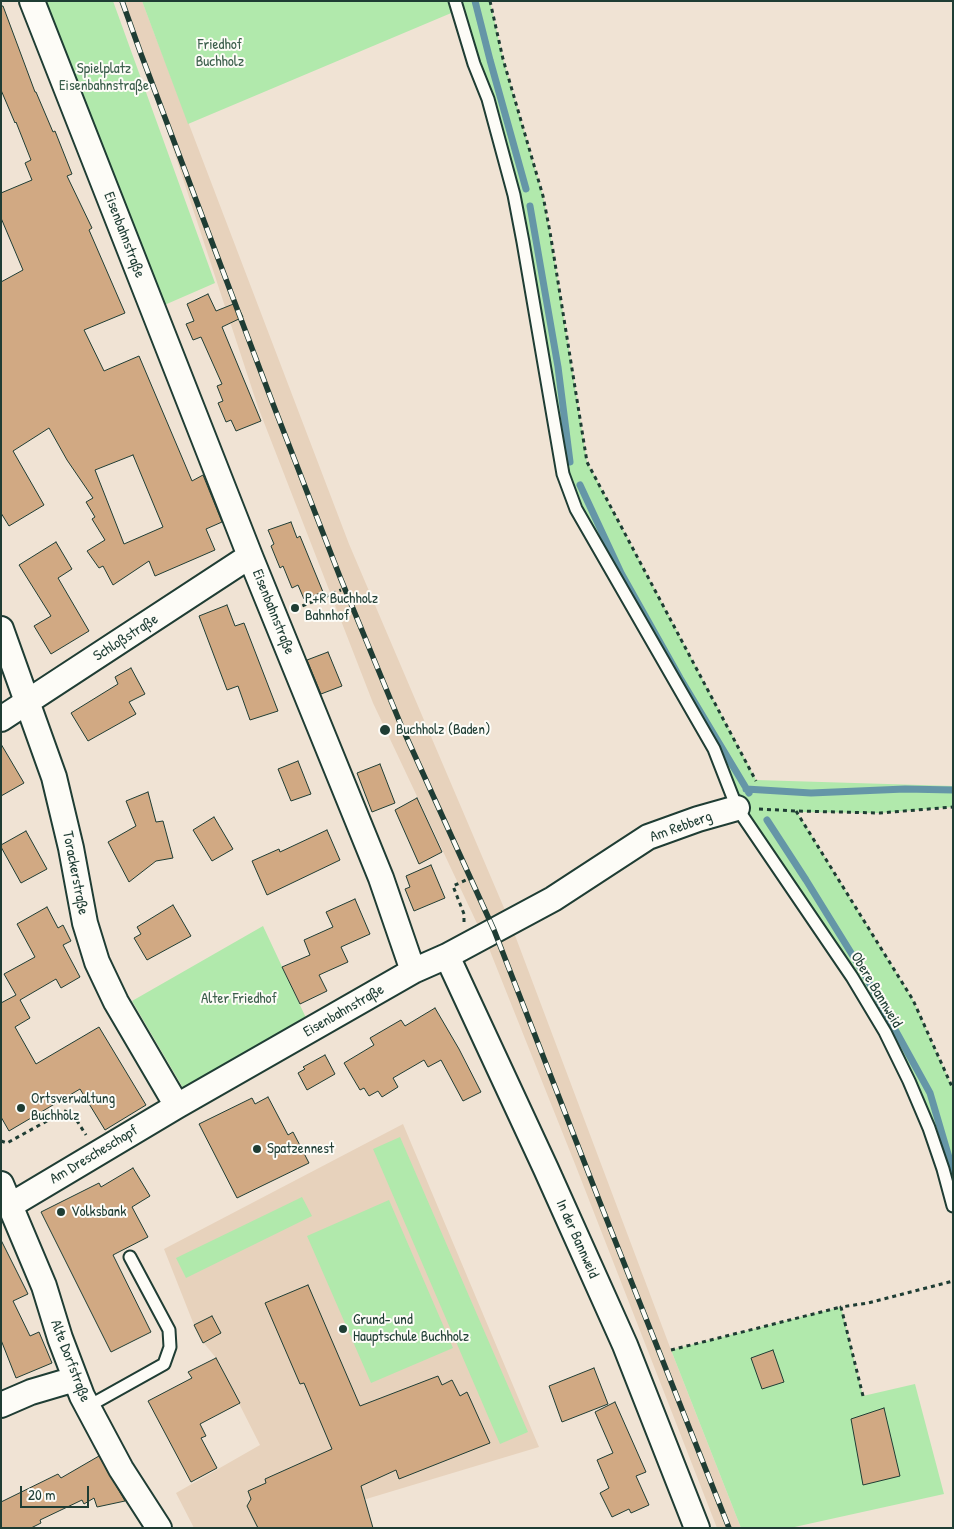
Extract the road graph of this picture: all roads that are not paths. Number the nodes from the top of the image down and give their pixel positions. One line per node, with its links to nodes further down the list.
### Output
1 (32, 1): 3 (street, Eisenbahnstraße)
2 (455, 1): 7 (lane, Obere Bannweid)
3 (250, 556): 5 (street, Schloßstraße); 9 (street, Eisenbahnstraße)
4 (1, 629): 5 (street, Torackerstraße)
5 (28, 702): 6 (street, Schloßstraße); 10 (street, Torackerstraße)
6 (1, 719)
7 (737, 808): 8 (street, Am Rebberg); 13 (lane, Obere Bannweid)
8 (447, 956): 9 (street, Am Rebberg); 19 (street, In der Bannweid)
9 (413, 971): 10 (street, Eisenbahnstraße)
10 (177, 1106): 12 (street, Am Drescheschopf)
11 (1, 1184): 12 (street, Alte Dorfstraße)
12 (11, 1205): 15 (street, Alte Dorfstraße)
13 (953, 1206)
14 (130, 1257): 17 (lane)
15 (75, 1379): 16 (street); 17 (street, Alte Dorfstraße)
16 (1, 1405)
17 (87, 1407): 18 (street, Alte Dorfstraße)
18 (159, 1528)
19 (697, 1528)

